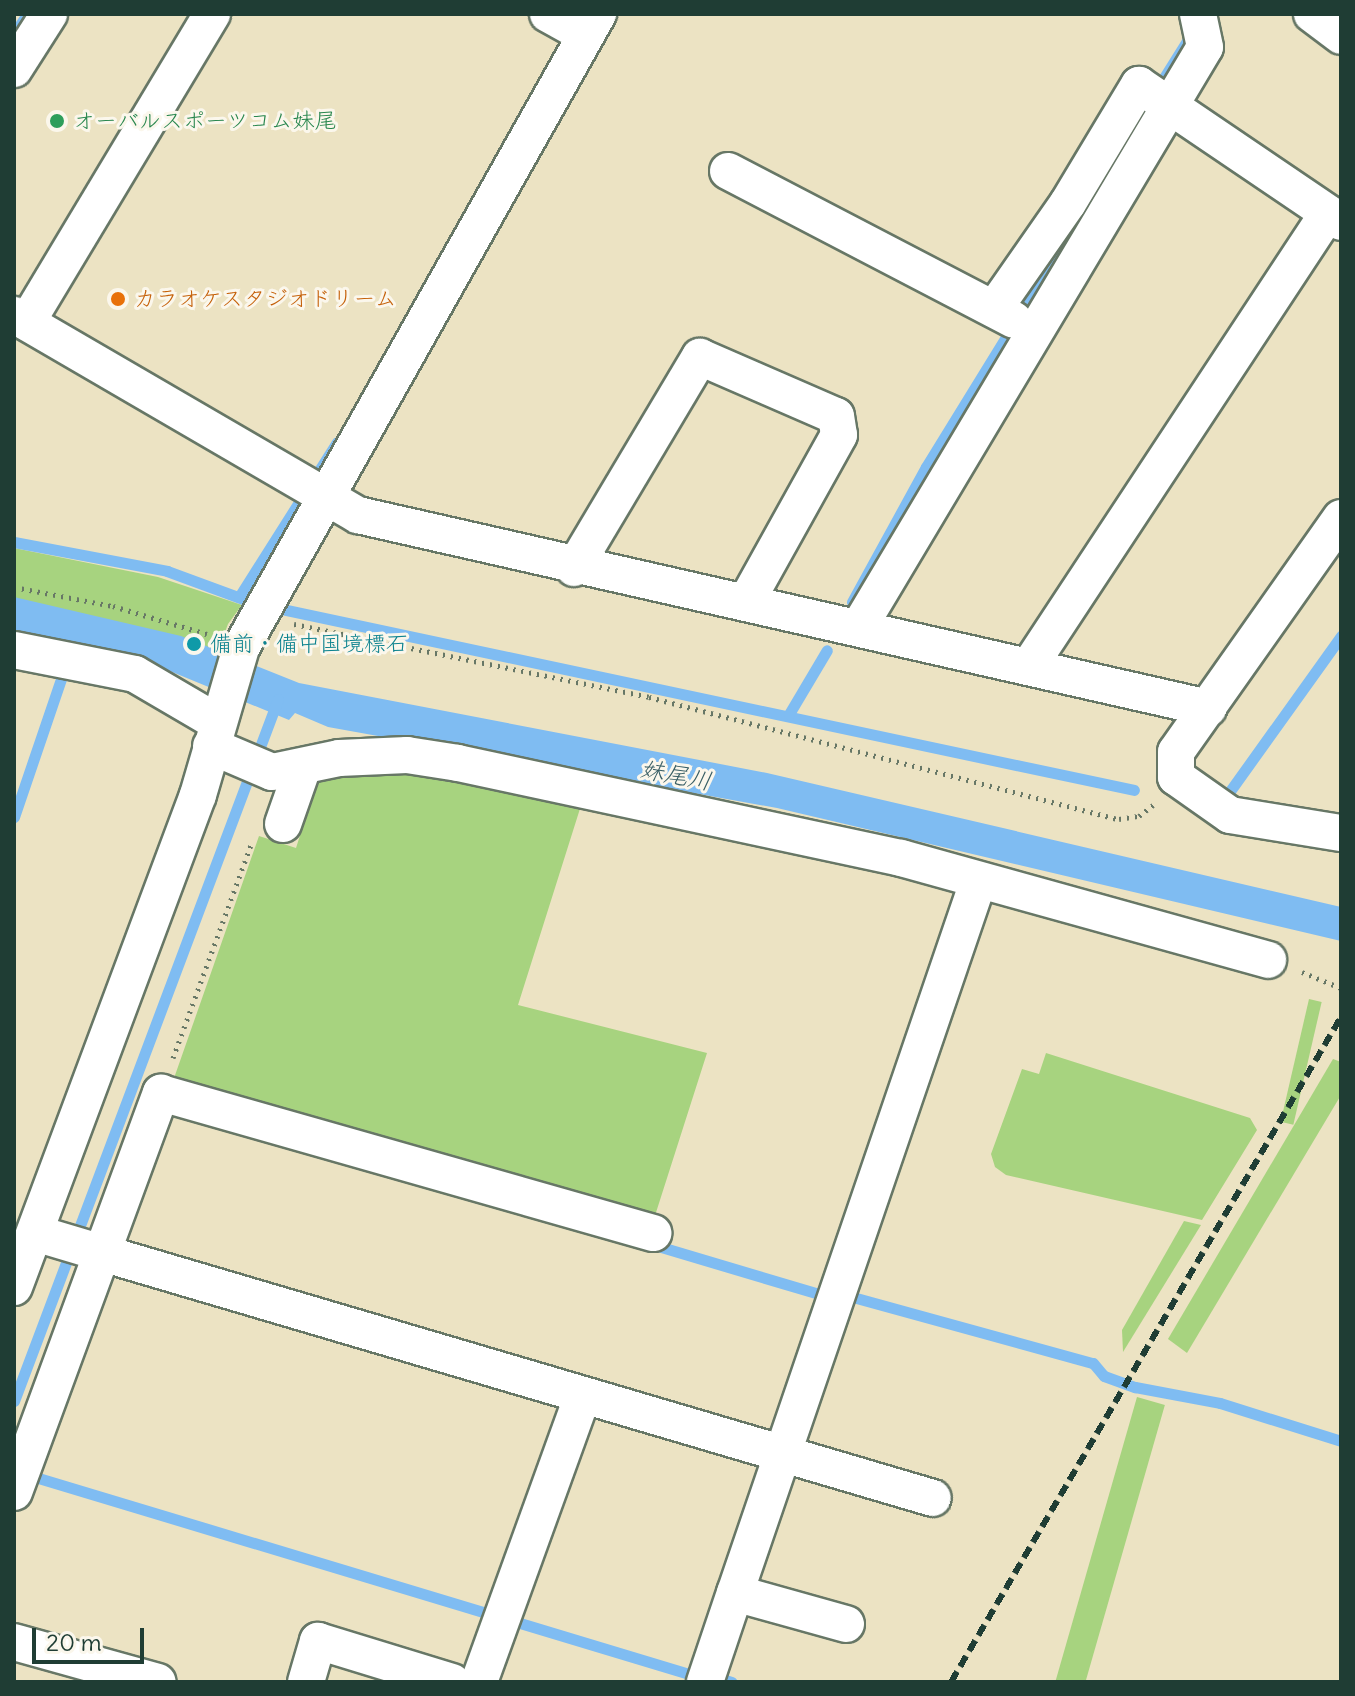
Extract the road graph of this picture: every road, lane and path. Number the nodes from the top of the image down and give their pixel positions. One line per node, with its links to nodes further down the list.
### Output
1 (49, 14): 8 (street)
2 (212, 14): 12 (street)
3 (548, 14): 5 (street)
4 (1312, 14): 7 (street)
5 (592, 24): 14 (street)
6 (1200, 25): 9 (street)
7 (1341, 36)
8 (14, 69)
9 (1159, 98): 11 (street); 13 (street)
10 (728, 171): 13 (street)
11 (1334, 217): 22 (street)
12 (20, 319): 14 (street)
13 (1014, 319): 19 (street)
14 (315, 490): 16 (street); 20 (street)
15 (1341, 518): 23 (street)
16 (574, 568): 18 (street); 18 (street)
17 (14, 587): 20 (path)
18 (746, 602): 19 (street)
19 (859, 627): 22 (street)
20 (245, 642): 24 (street); 26 (path)
21 (14, 650): 24 (street)
22 (1030, 665): 23 (street)
23 (1208, 708): 26 (street)
24 (220, 730): 25 (street); 33 (street)
25 (287, 769): 27 (street); 29 (street)
26 (1176, 777): 28 (street)
27 (283, 824): 31 (path)
28 (1341, 833)
29 (978, 882): 30 (street); 37 (street)
30 (1268, 960)
31 (161, 1093): 32 (street); 34 (street)
32 (653, 1233)
33 (42, 1236): 34 (street); 35 (street)
34 (95, 1252): 36 (street); 38 (street)
35 (14, 1287)
36 (583, 1395): 37 (street); 46 (street)
37 (781, 1454): 39 (street); 40 (street)
38 (14, 1492)
39 (933, 1498)
40 (735, 1593): 41 (street); 47 (street)
41 (846, 1624)
42 (14, 1642): 43 (street)
43 (158, 1682)
44 (306, 1682): 45 (street)
45 (452, 1682)
46 (479, 1682)
47 (705, 1682)

